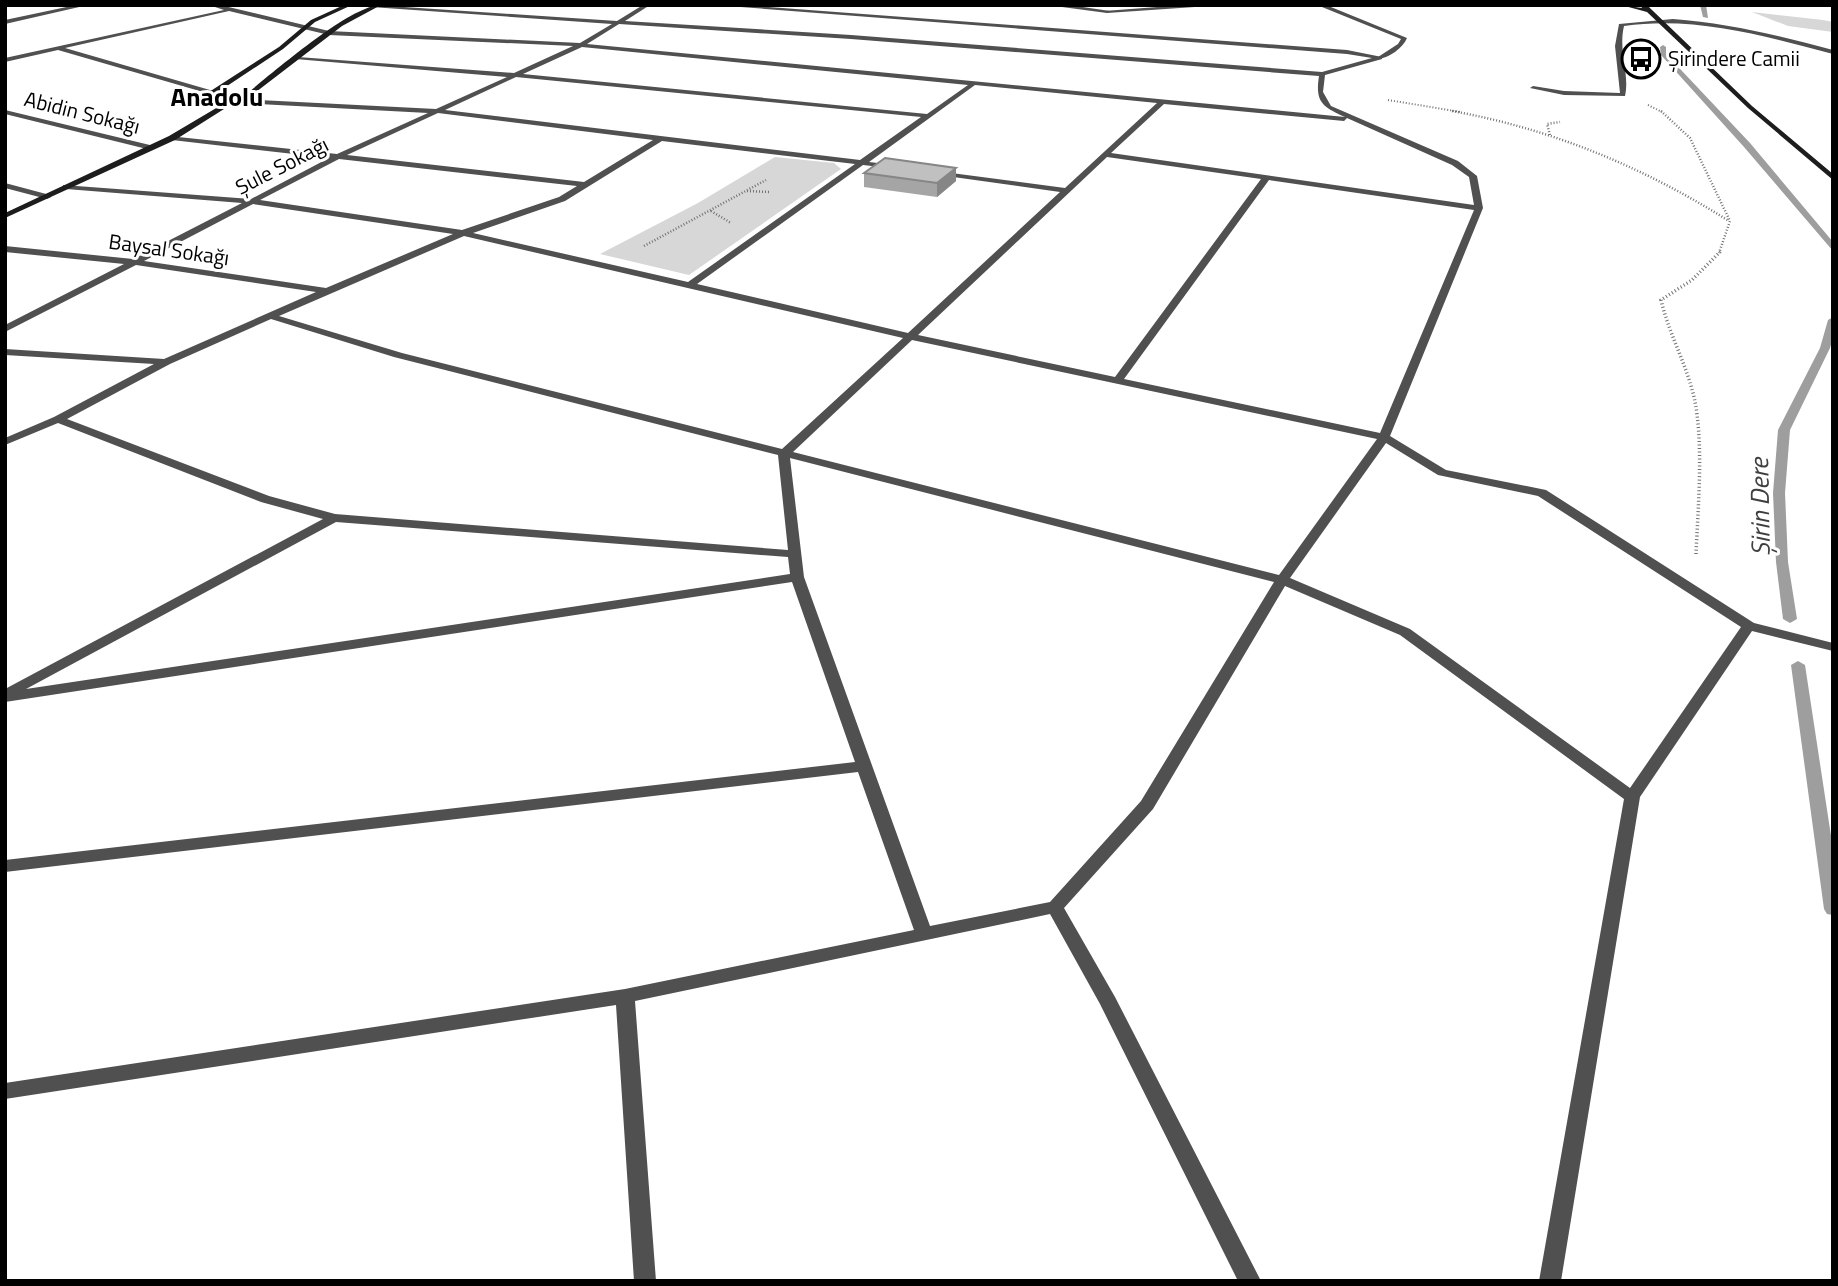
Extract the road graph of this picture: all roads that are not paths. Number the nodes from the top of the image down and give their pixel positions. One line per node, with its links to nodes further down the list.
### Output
1 (85, 5): 15 (street)
2 (212, 5): 12 (street)
3 (349, 5): 17 (main road)
4 (646, 5): 16 (street, Şule Sokağı)
5 (717, 5): 23 (street)
6 (1049, 5): 7 (street)
7 (1221, 5)
8 (1320, 5): 23 (street)
9 (1624, 5): 13 (main road)
10 (1643, 5): 13 (main road)
11 (376, 6): 16 (street); 18 (main road)
12 (231, 10): 17 (street); 20 (street)
13 (1650, 10): 14 (main road)
14 (1662, 20): 21 (street); 28 (street); 46 (main road)
15 (5, 22)
16 (620, 22): 19 (street, Şule Sokağı); 25 (street)
17 (302, 29): 18 (street); 29 (main road)
18 (330, 33): 19 (street); 22 (main road)
19 (581, 45): 26 (street, Şule Sokağı); 27 (street)
20 (57, 48): 24 (street); 29 (street)
21 (1833, 52)
22 (298, 58): 26 (street); 31 (main road)
23 (1380, 58): 25 (street)
24 (5, 60)
25 (1322, 74): 36 (street)
26 (513, 75): 34 (street, Şule Sokağı); 35 (street)
27 (972, 84): 30 (street); 35 (street)
28 (1533, 88)
29 (211, 93): 31 (street); 32 (main road)
30 (1164, 100): 36 (street); 40 (street)
31 (241, 101): 32 (main road); 34 (street)
32 (222, 108): 38 (main road)
33 (5, 111): 39 (street, Abidin Sokağı)
34 (435, 111): 37 (street); 41 (street, Şule Sokağı)
35 (929, 116): 42 (street)
36 (1353, 120): 53 (street)
37 (663, 137): 42 (street); 48 (street)
38 (172, 138): 39 (main road); 41 (street)
39 (151, 148): 49 (main road)
40 (1107, 155): 45 (street); 50 (street)
41 (335, 158): 48 (street); 52 (street, Şule Sokağı)
42 (866, 163): 43 (street); 58 (street)
43 (906, 168)
44 (933, 172): 50 (street)
45 (1267, 177): 53 (street); 65 (street)
46 (1833, 178)
47 (5, 185): 51 (street)
48 (587, 185): 55 (street)
49 (66, 187): 51 (main road); 52 (street)
50 (1067, 191): 62 (street)
51 (47, 197): 54 (main road)
52 (251, 201): 55 (street); 57 (street, Şule Sokağı)
53 (1479, 208): 67 (street)
54 (5, 216)
55 (463, 233): 58 (street); 59 (street)
56 (5, 249): 57 (street, Baysal Sokağı)
57 (135, 262): 59 (street, Baysal Sokağı); 61 (street, Şule Sokağı)
58 (690, 285): 62 (street)
59 (327, 290): 60 (street)
60 (270, 316): 64 (street); 69 (street)
61 (5, 328)
62 (908, 336): 65 (street); 69 (street)
63 (5, 352): 64 (street)
64 (166, 362): 66 (street)
65 (1118, 380): 67 (street)
66 (58, 419): 68 (street); 70 (street)
67 (1384, 437): 73 (street); 74 (street)
68 (5, 442)
69 (784, 454): 71 (street); 73 (street)
70 (334, 517): 71 (street); 76 (street)
71 (795, 554): 72 (street)
72 (797, 577): 76 (street); 77 (street)
73 (1282, 580): 78 (street); 80 (street)
74 (1749, 626): 75 (street); 78 (street)
75 (1833, 647)
76 (5, 696)
77 (865, 766): 79 (street); 81 (street)
78 (1632, 797): 86 (street)
79 (5, 866)
80 (1055, 907): 81 (street); 85 (street)
81 (924, 934): 82 (street)
82 (625, 996): 83 (street); 84 (street)
83 (5, 1091)
84 (645, 1281)
85 (1250, 1281)
86 (1550, 1281)

